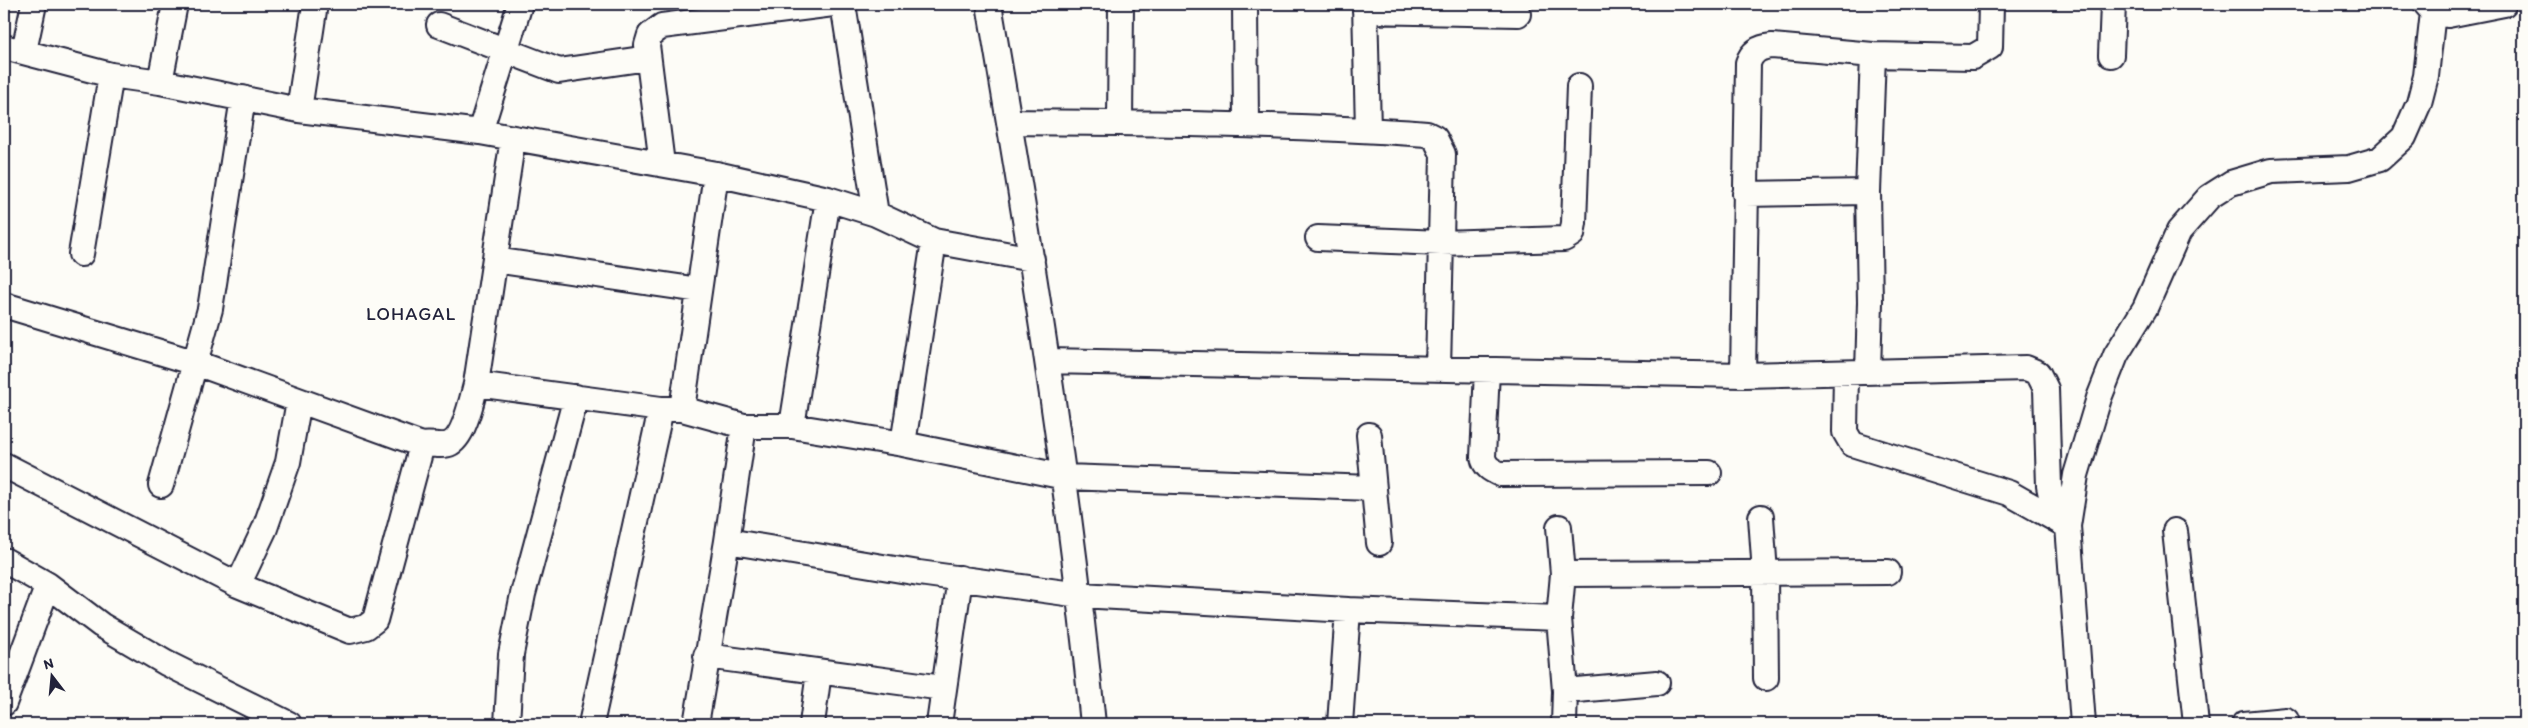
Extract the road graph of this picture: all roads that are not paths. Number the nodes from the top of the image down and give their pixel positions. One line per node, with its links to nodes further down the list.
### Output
1 (34, 4): 17 (street)
2 (175, 4): 23 (street)
3 (315, 4): 26 (street)
4 (520, 4): 18 (street)
5 (833, 4): 21 (street)
6 (843, 4): 38 (street)
7 (989, 4): 27 (street)
8 (1121, 4): 28 (street)
9 (1245, 4): 29 (street)
10 (1991, 4): 20 (street)
11 (2113, 4): 19 (street)
12 (2504, 4): 14 (street)
13 (1365, 8): 15 (street); 30 (street)
14 (2429, 8): 68 (street)
15 (1518, 14)
16 (439, 25): 18 (street)
17 (14, 49): 22 (street)
18 (505, 52): 21 (street); 31 (street)
19 (2111, 54)
20 (1873, 56): 35 (street); 36 (street)
21 (648, 58): 33 (street)
22 (111, 75): 23 (street); 42 (street)
23 (160, 82): 25 (street)
24 (1579, 86): 41 (street)
25 (244, 98): 26 (street); 48 (street)
26 (299, 110): 31 (street)
27 (1010, 122): 28 (street); 43 (street)
28 (1120, 123): 29 (street)
29 (1246, 124): 30 (street)
30 (1368, 130): 41 (street)
31 (480, 132): 32 (street)
32 (513, 138): 33 (street); 44 (street)
33 (662, 164): 34 (street)
34 (716, 174): 37 (street); 45 (street)
35 (1868, 192): 36 (street); 51 (street)
36 (1745, 194): 52 (street)
37 (828, 199): 38 (street); 58 (street)
38 (876, 214): 40 (street)
39 (1318, 238): 41 (street)
40 (934, 241): 43 (street); 60 (street)
41 (1441, 243): 49 (street)
42 (81, 254)
43 (1032, 259): 47 (street)
44 (495, 260): 45 (street); 53 (street)
45 (699, 290): 56 (street)
46 (4, 305): 48 (street)
47 (1048, 361): 49 (street); 64 (street)
48 (196, 363): 55 (street); 65 (street)
49 (1438, 369): 50 (street)
50 (1487, 370): 52 (street); 63 (street)
51 (1857, 372): 52 (street); 68 (street); 68 (street)
52 (1743, 375)
53 (476, 384): 54 (street); 61 (street)
54 (576, 397): 56 (street); 92 (street)
55 (299, 401): 61 (street); 79 (street)
56 (671, 409): 57 (street); 93 (street)
57 (744, 426): 58 (street); 71 (street)
58 (792, 426): 60 (street)
59 (1369, 434): 66 (street)
60 (902, 444): 64 (street)
61 (422, 445): 79 (street)
62 (4, 465): 79 (street)
63 (1709, 472)
64 (1065, 477): 66 (street); 80 (street)
65 (162, 485)
66 (1372, 488): 72 (street)
67 (1761, 516): 75 (street)
68 (2062, 522): 100 (street)
69 (1559, 527): 76 (street)
70 (2175, 532): 101 (street)
71 (727, 541): 77 (street); 83 (street)
72 (1379, 543)
73 (4, 560): 78 (street)
74 (1888, 572): 75 (street)
75 (1765, 573): 76 (street); 85 (street)
76 (1563, 574): 82 (street)
77 (960, 578): 80 (street); 87 (street)
78 (48, 585): 89 (street); 91 (street)
79 (238, 585)
80 (1080, 595): 81 (street); 97 (street)
81 (1348, 610): 82 (street); 98 (street)
82 (1559, 618): 88 (street)
83 (706, 656): 84 (street); 94 (street)
84 (819, 672): 87 (street); 95 (street)
85 (1766, 678)
86 (1657, 684): 88 (street)
87 (943, 688): 96 (street)
88 (1565, 691): 99 (street)
89 (4, 703)
90 (2286, 720): 102 (street)
91 (289, 724)
92 (507, 724)
93 (591, 724)
94 (696, 724)
95 (812, 724)
96 (939, 724)
97 (1093, 724)
98 (1340, 724)
99 (1564, 724)
100 (2083, 724)
101 (2196, 724)
102 (2244, 724)

